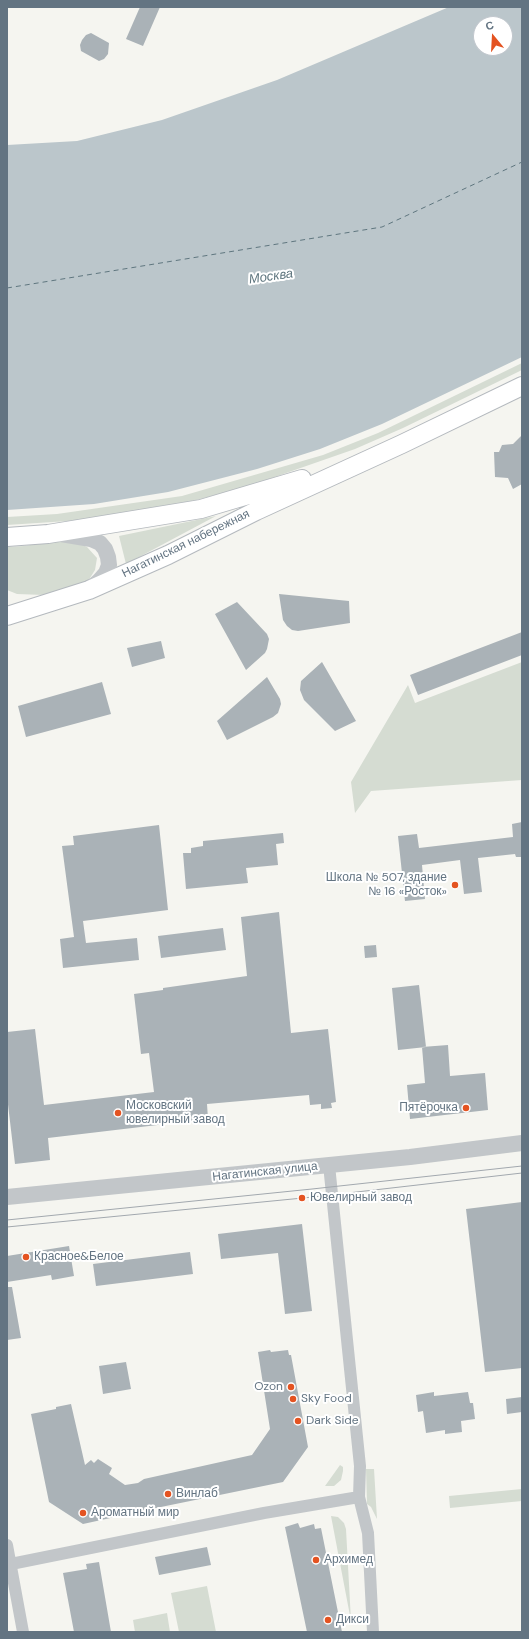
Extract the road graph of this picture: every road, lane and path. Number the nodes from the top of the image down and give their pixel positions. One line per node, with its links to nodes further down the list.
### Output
1 (522, 386): 2 (main road, Нагатинская набережная)
2 (360, 462): 3 (main road, Нагатинская набережная); 5 (main road, Нагатинская набережная)
3 (48, 534): 4 (main road, Нагатинская набережная); 5 (street)
4 (7, 537)
5 (89, 590): 6 (main road, Нагатинская набережная)
6 (7, 616)
7 (522, 1144): 8 (street, Нагатинская улица)
8 (329, 1165): 9 (street, Нагатинская улица); 10 (street)
9 (7, 1197)
10 (359, 1497): 12 (street); 14 (street)
11 (7, 1545): 12 (street)
12 (11, 1564): 13 (street)
13 (23, 1632)
14 (373, 1632)

